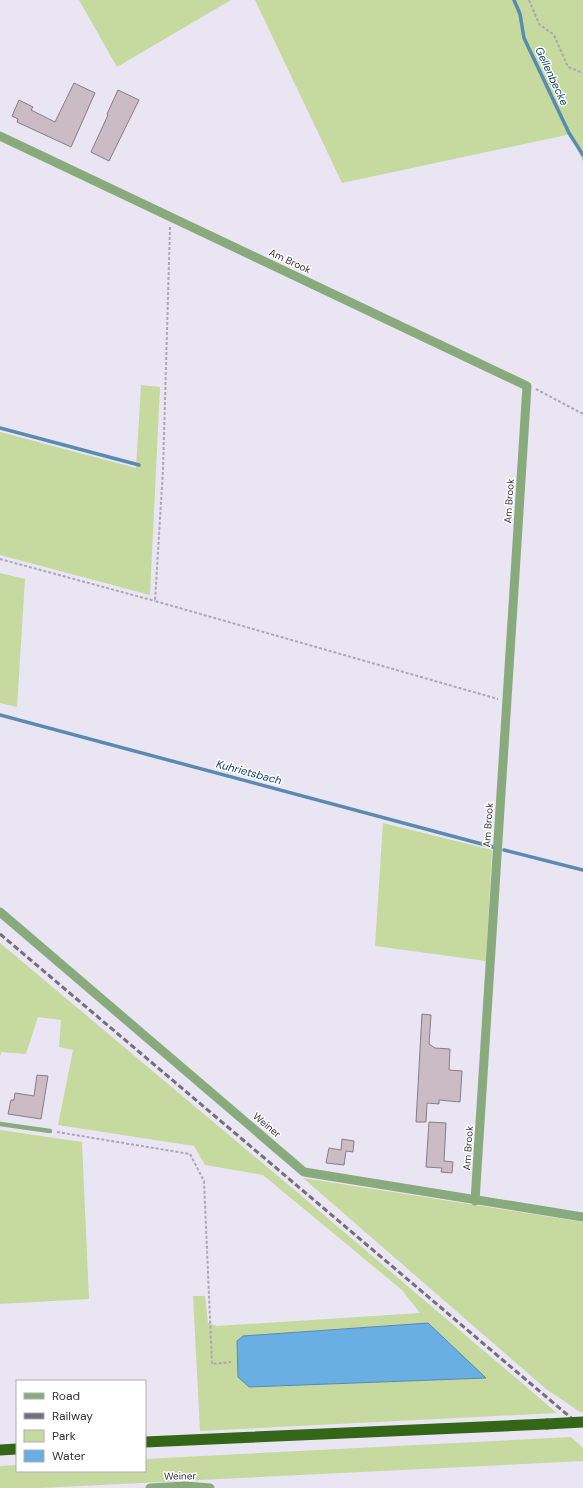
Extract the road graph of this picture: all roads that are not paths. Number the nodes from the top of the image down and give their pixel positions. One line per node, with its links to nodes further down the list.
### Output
1 (0, 136): 5 (street, Am Brook)
2 (0, 912): 5 (street, Weiner)
3 (0, 1124): 4 (lane)
4 (50, 1131)
5 (475, 1200): 6 (street, Weiner)
6 (583, 1218)
7 (583, 1422): 8 (highway, bridge)
8 (146, 1442)
9 (16, 1449): 10 (highway)
10 (0, 1450)
11 (150, 1488): 12 (street, Weiner)
12 (210, 1488)

